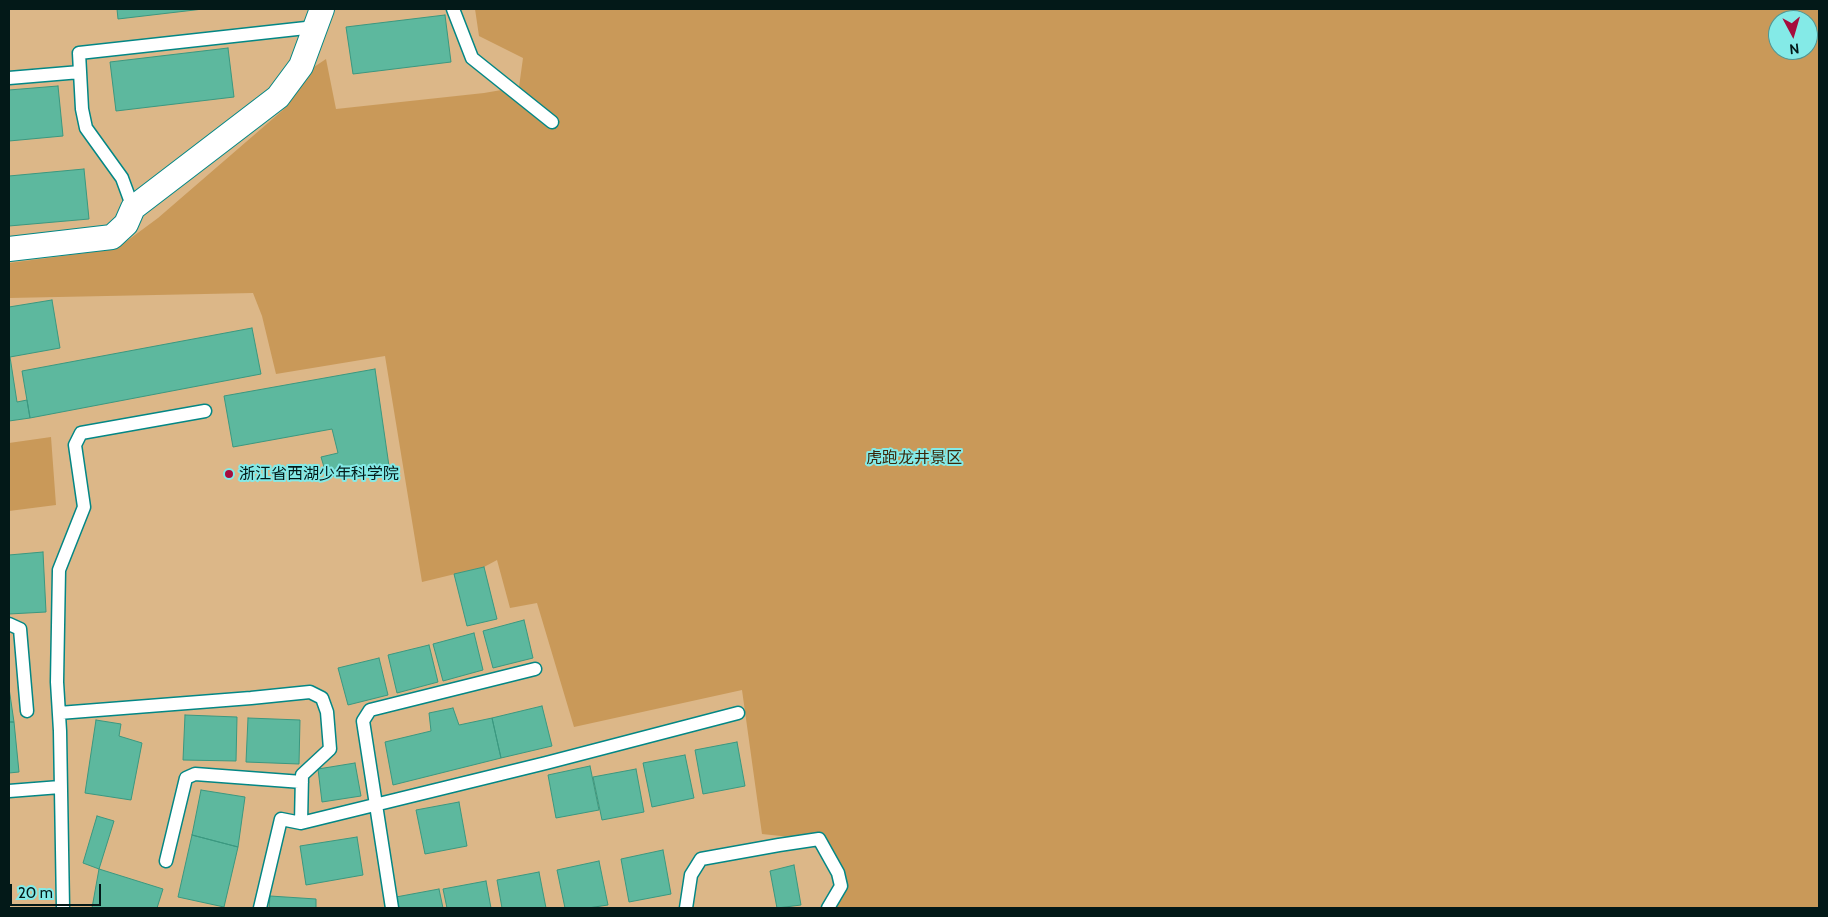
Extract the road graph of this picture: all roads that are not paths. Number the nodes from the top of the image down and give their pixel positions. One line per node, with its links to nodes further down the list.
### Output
1 (453, 9): 5 (lane)
2 (318, 18): 3 (lane); 6 (street)
3 (80, 72): 4 (lane); 6 (lane)
4 (9, 78)
5 (552, 122)
6 (133, 208): 7 (street)
7 (9, 249)
8 (205, 411): 12 (lane)
9 (9, 624): 11 (lane)
10 (534, 669): 17 (lane)
11 (27, 711)
12 (59, 712): 14 (lane); 15 (lane)
13 (738, 714): 17 (lane)
14 (302, 782): 18 (lane); 19 (lane)
15 (60, 787): 16 (lane); 20 (lane)
16 (9, 791)
17 (376, 805): 18 (lane); 22 (lane)
18 (301, 823): 21 (lane)
19 (166, 860)
20 (62, 908)
21 (260, 908)
22 (392, 908)
23 (686, 908): 24 (lane)
24 (828, 908)

